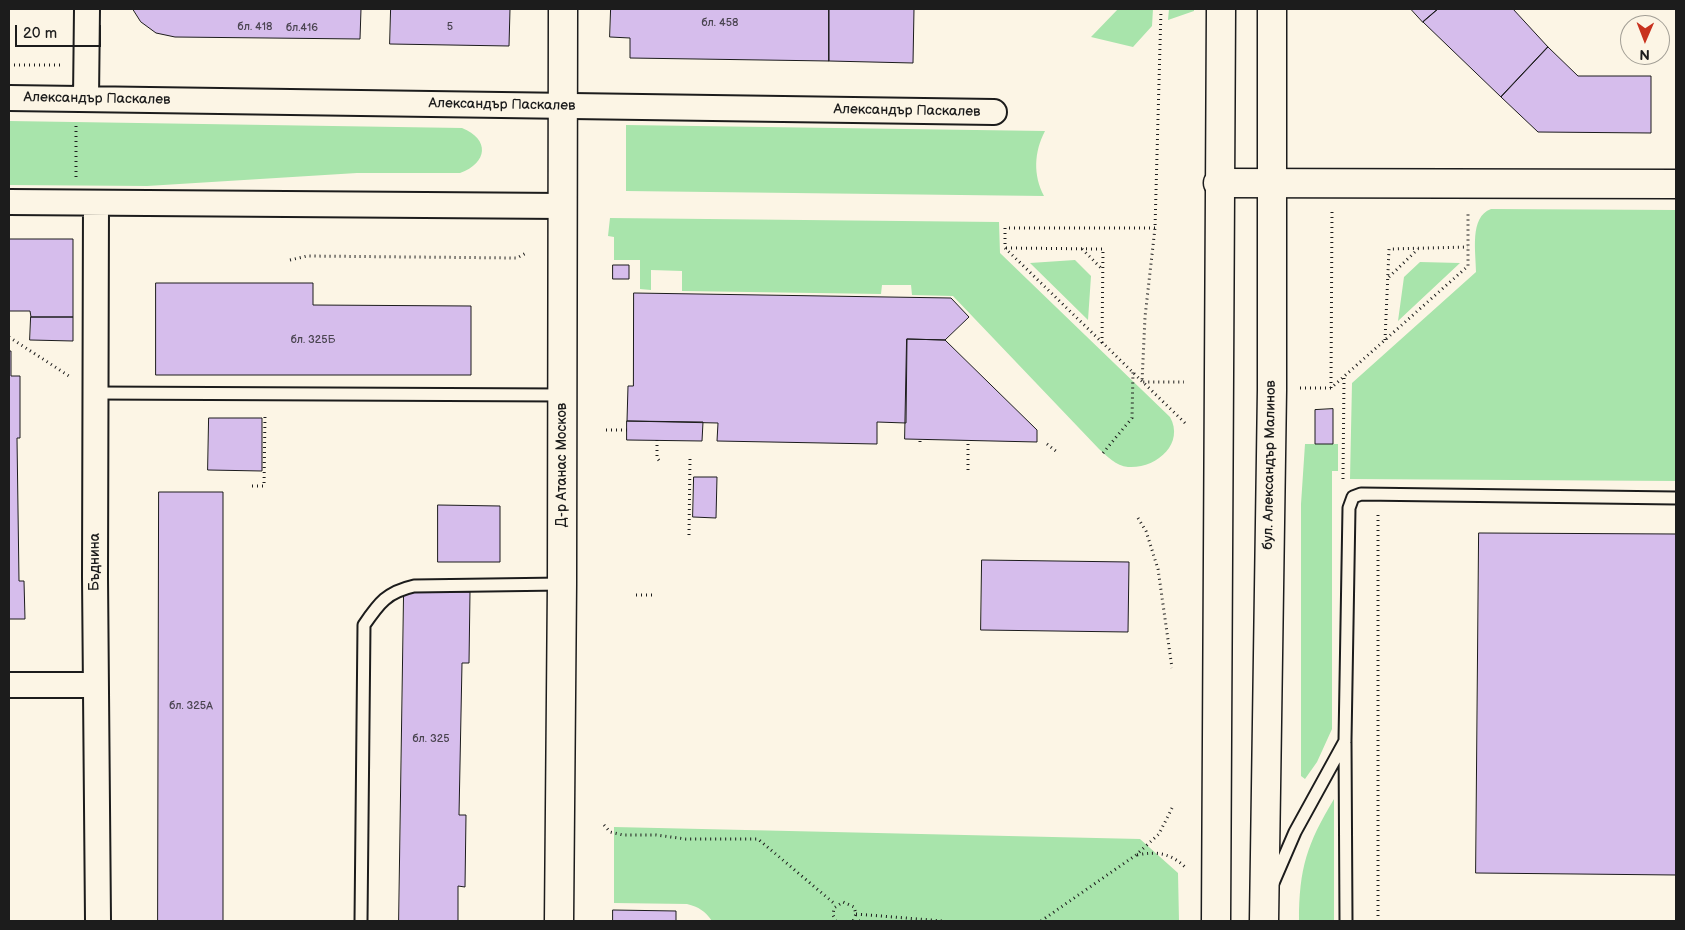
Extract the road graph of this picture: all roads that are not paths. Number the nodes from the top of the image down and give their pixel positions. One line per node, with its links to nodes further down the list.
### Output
1 (86, 9): 6 (street)
2 (563, 9): 7 (main road, Д-р Атанас Москов)
3 (1220, 9): 9 (main road)
4 (1272, 9): 10 (main road, бул. Александър Малинов)
5 (9, 98): 6 (street, Александър Паскалев)
6 (86, 98): 7 (street, Александър Паскалев)
7 (563, 106): 8 (street, Александър Паскалев); 14 (main road, Д-р Атанас Москов)
8 (994, 112)
9 (1218, 183): 10 (main road); 26 (main road)
10 (1272, 183): 11 (main road); 22 (main road, бул. Александър Малинов)
11 (1676, 184)
12 (9, 202): 13 (street)
13 (96, 203): 14 (street); 15 (street, Бъднина)
14 (563, 206): 16 (main road, Д-р Атанас Москов)
15 (94, 393): 16 (lane); 20 (street, Бъднина)
16 (562, 396): 18 (main road, Д-р Атанас Москов)
17 (1676, 498): 21 (lane)
18 (562, 584): 24 (lane); 25 (main road, Д-р Атанас Москов)
19 (9, 685): 20 (street)
20 (95, 685): 23 (street, Бъднина)
21 (1345, 740): 22 (lane); 27 (lane)
22 (1264, 912)
23 (98, 921)
24 (361, 921)
25 (559, 921)
26 (1216, 921)
27 (1346, 921)

